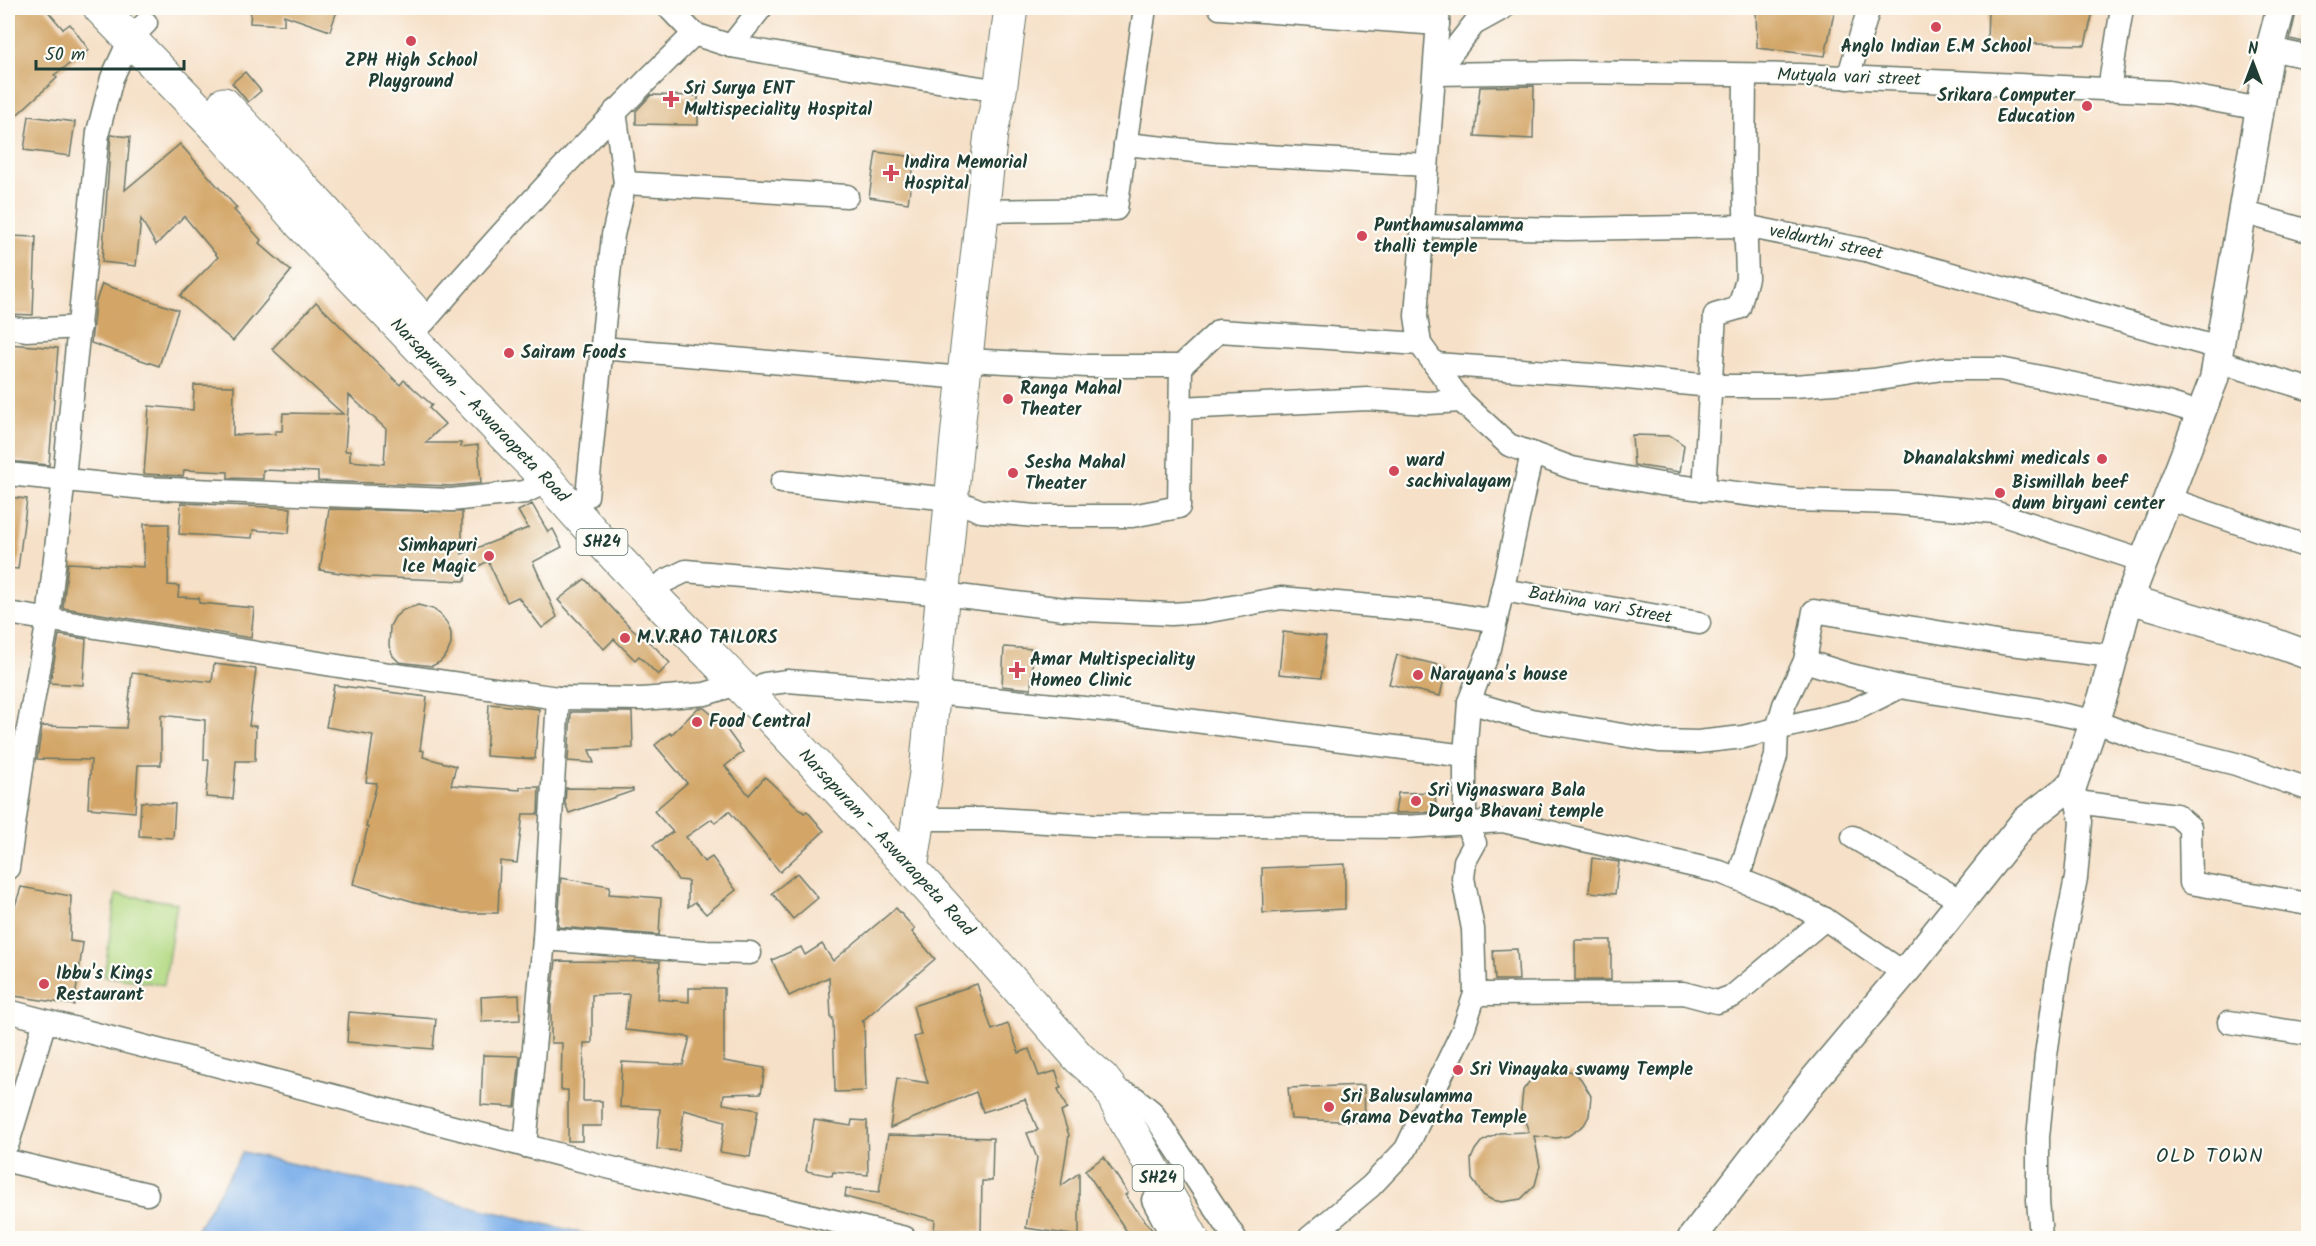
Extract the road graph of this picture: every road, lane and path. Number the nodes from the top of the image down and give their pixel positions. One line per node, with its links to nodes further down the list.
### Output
1 (100, 8): 12 (main road, Narsapuram - Aswaraopeta Road / SH24)
2 (669, 8): 13 (street)
3 (760, 8): 14 (street)
4 (1011, 8): 21 (main road)
5 (1145, 8): 24 (street)
6 (1220, 8): 11 (street)
7 (1503, 8): 17 (street)
8 (1869, 8): 19 (street)
9 (2122, 8): 20 (street)
10 (2281, 8): 15 (street)
11 (1438, 16): 17 (street)
12 (136, 23): 34 (street); 35 (main road, Narsapuram - Aswaraopeta Road / SH24)
13 (694, 34): 14 (street); 23 (street)
14 (731, 46): 21 (street)
15 (2270, 49): 16 (street); 22 (street)
16 (2308, 57)
17 (1435, 74): 18 (street, Mutyala vari street); 25 (street)
18 (1745, 75): 19 (street, Mutyala vari street); 31 (street)
19 (1848, 78): 20 (street, Mutyala vari street)
20 (2109, 89): 22 (street, Mutyala vari street)
21 (1000, 91): 28 (main road)
22 (2261, 109): 29 (street)
23 (615, 111): 26 (street); 35 (street)
24 (1125, 144): 25 (street); 28 (street)
25 (1427, 165): 30 (street)
26 (625, 183): 27 (street); 37 (street)
27 (847, 196)
28 (982, 211): 41 (main road)
29 (2243, 212): 32 (street); 38 (street)
30 (1422, 226): 31 (street, veldurthi street); 36 (street)
31 (1745, 226): 38 (street, veldurthi street); 42 (street)
32 (2308, 231)
33 (8, 327): 34 (street)
34 (80, 327): 49 (street)
35 (416, 329): 50 (main road, Narsapuram - Aswaraopeta Road / SH24); 53 (main road, Narsapuram - Aswaraopeta Road / SH24)
36 (1420, 344): 39 (street); 40 (street)
37 (601, 348): 41 (street); 53 (street)
38 (2218, 355): 43 (street, veldurthi street); 46 (street)
39 (1435, 364): 42 (street); 44 (street)
40 (1181, 366): 41 (street); 45 (street)
41 (965, 369): 55 (main road)
42 (1711, 386): 46 (street); 52 (street)
43 (2308, 389)
44 (1461, 401): 45 (street); 47 (street)
45 (1180, 408): 55 (street)
46 (2200, 413): 54 (street)
47 (1532, 453): 52 (street); 59 (street)
48 (8, 474): 49 (street)
49 (64, 478): 50 (street); 63 (street)
50 (548, 481): 69 (main road, Narsapuram - Aswaraopeta Road / SH24)
51 (782, 482): 55 (street)
52 (1704, 490): 57 (street)
53 (587, 496): 58 (main road, Narsapuram - Aswaraopeta Road / SH24)
54 (2166, 498): 56 (street); 57 (street)
55 (951, 499): 60 (main road)
56 (2308, 548)
57 (2143, 561): 61 (street)
58 (665, 581): 60 (street); 69 (main road, Narsapuram - Aswaraopeta Road / SH24)
59 (1502, 590): 64 (street); 65 (street, Bathina vari Street)
60 (943, 594): 64 (street); 71 (main road)
61 (2129, 599): 66 (street); 67 (street)
62 (8, 613): 63 (street)
63 (48, 620): 72 (street); 82 (street)
64 (1496, 621): 73 (street)
65 (1699, 623)
66 (2308, 655)
67 (2113, 656): 68 (street); 74 (street)
68 (1804, 661): 70 (street); 75 (street)
69 (751, 684): 71 (street); 72 (street); 81 (main road, Narsapuram - Aswaraopeta Road / SH24)
70 (1900, 687): 74 (street); 75 (street)
71 (934, 693): 76 (street); 81 (main road)
72 (558, 698): 87 (street)
73 (1469, 702): 75 (street); 76 (street)
74 (2094, 721): 77 (street); 78 (street)
75 (1777, 729): 83 (street)
76 (1465, 756): 79 (street)
77 (2308, 789)
78 (2075, 793): 84 (street); 85 (street); 106 (street)
79 (1465, 823): 81 (street); 83 (street); 90 (street)
80 (1853, 837): 84 (street)
81 (915, 844): 95 (main road, Narsapuram - Aswaraopeta Road / SH24)
82 (8, 868)
83 (1738, 879): 86 (street)
84 (1962, 901): 89 (street)
85 (2308, 904)
86 (1825, 919): 89 (street); 90 (street)
87 (544, 939): 88 (street); 97 (street)
88 (750, 953)
89 (1904, 974): 105 (street)
90 (1474, 994): 104 (street)
91 (8, 1011): 92 (street)
92 (45, 1021): 96 (street); 97 (street)
93 (2229, 1022): 94 (street)
94 (2308, 1034)
95 (1106, 1083): 101 (street); 102 (main road, Narsapuram - Aswaraopeta Road / SH24); 103 (street)
96 (8, 1143)
97 (525, 1146): 100 (street)
98 (8, 1161): 99 (street)
99 (147, 1194)
100 (905, 1239)
101 (1173, 1239)
102 (1192, 1239)
103 (1235, 1239)
104 (1310, 1239)
105 (1692, 1239)
106 (2041, 1239)

